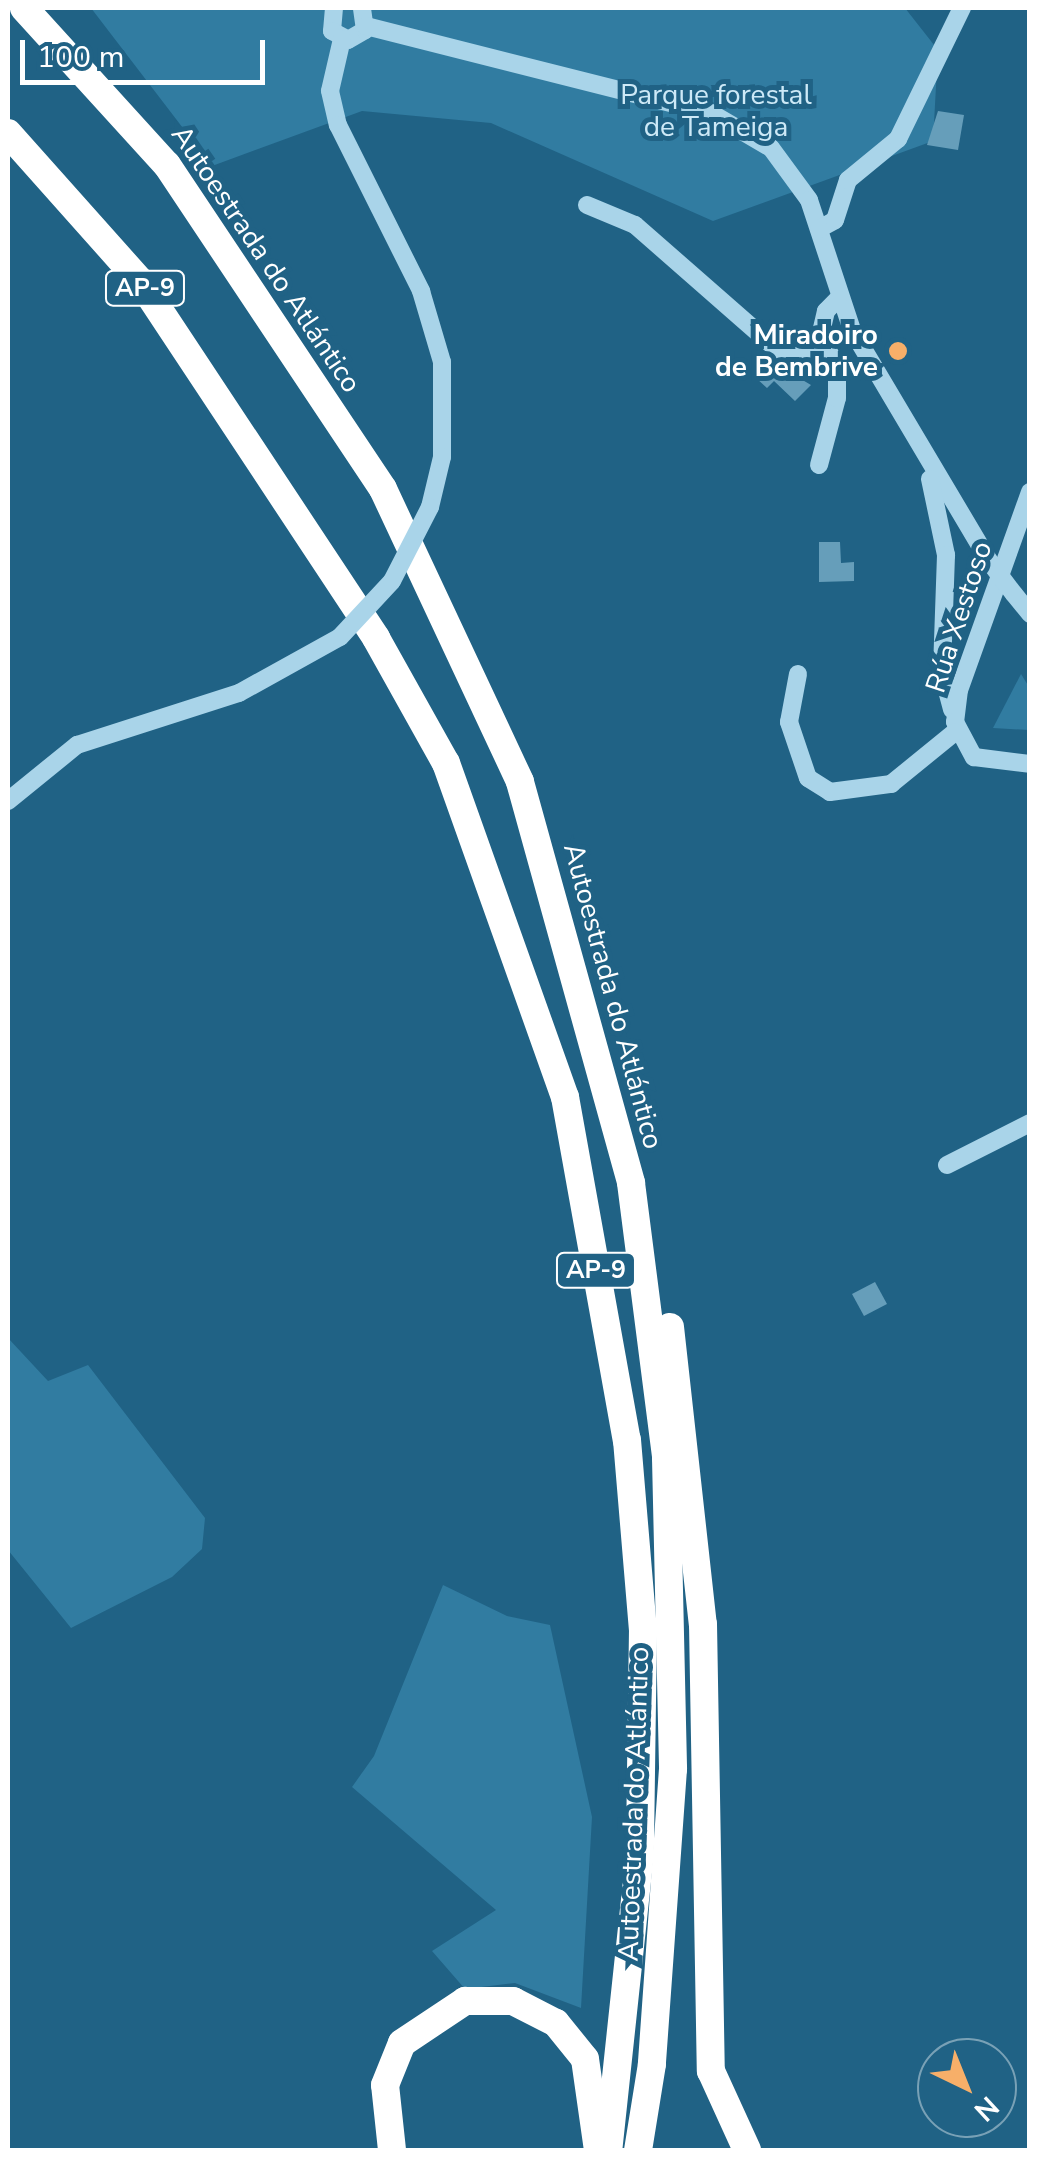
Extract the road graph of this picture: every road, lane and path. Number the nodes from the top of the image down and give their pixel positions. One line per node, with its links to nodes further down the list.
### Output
1 (24, 8): 7 (highway, Autoestrada do Atlántico / AP-9)
2 (36, 8): 7 (highway)
3 (962, 8): 10 (street)
4 (330, 9): 6 (street)
5 (364, 17): 6 (street); 10 (street)
6 (342, 39): 20 (street, bridge)
7 (64, 44): 23 (highway, Autoestrada do Atlántico / AP-9)
8 (8, 133): 26 (highway, Autoestrada do Atlántico / AP-9)
9 (587, 205): 12 (street)
10 (819, 229): 11 (street)
11 (838, 298): 12 (street); 14 (street)
12 (824, 341): 13 (street)
13 (819, 466)
14 (928, 468): 16 (street, bridge); 18 (street)
15 (1030, 492): 18 (street, Rúa Xestoso)
16 (1030, 614)
17 (798, 674): 18 (street)
18 (955, 727): 19 (street, Rúa Xestoso)
19 (1030, 764)
20 (8, 801)
21 (1030, 1123): 22 (street)
22 (947, 1164)
23 (631, 1183): 27 (highway, Autoestrada do Atlántico / AP-9); 28 (highway)
24 (392, 2150): 25 (highway)
25 (598, 2150)
26 (608, 2150)
27 (638, 2150)
28 (747, 2150)

